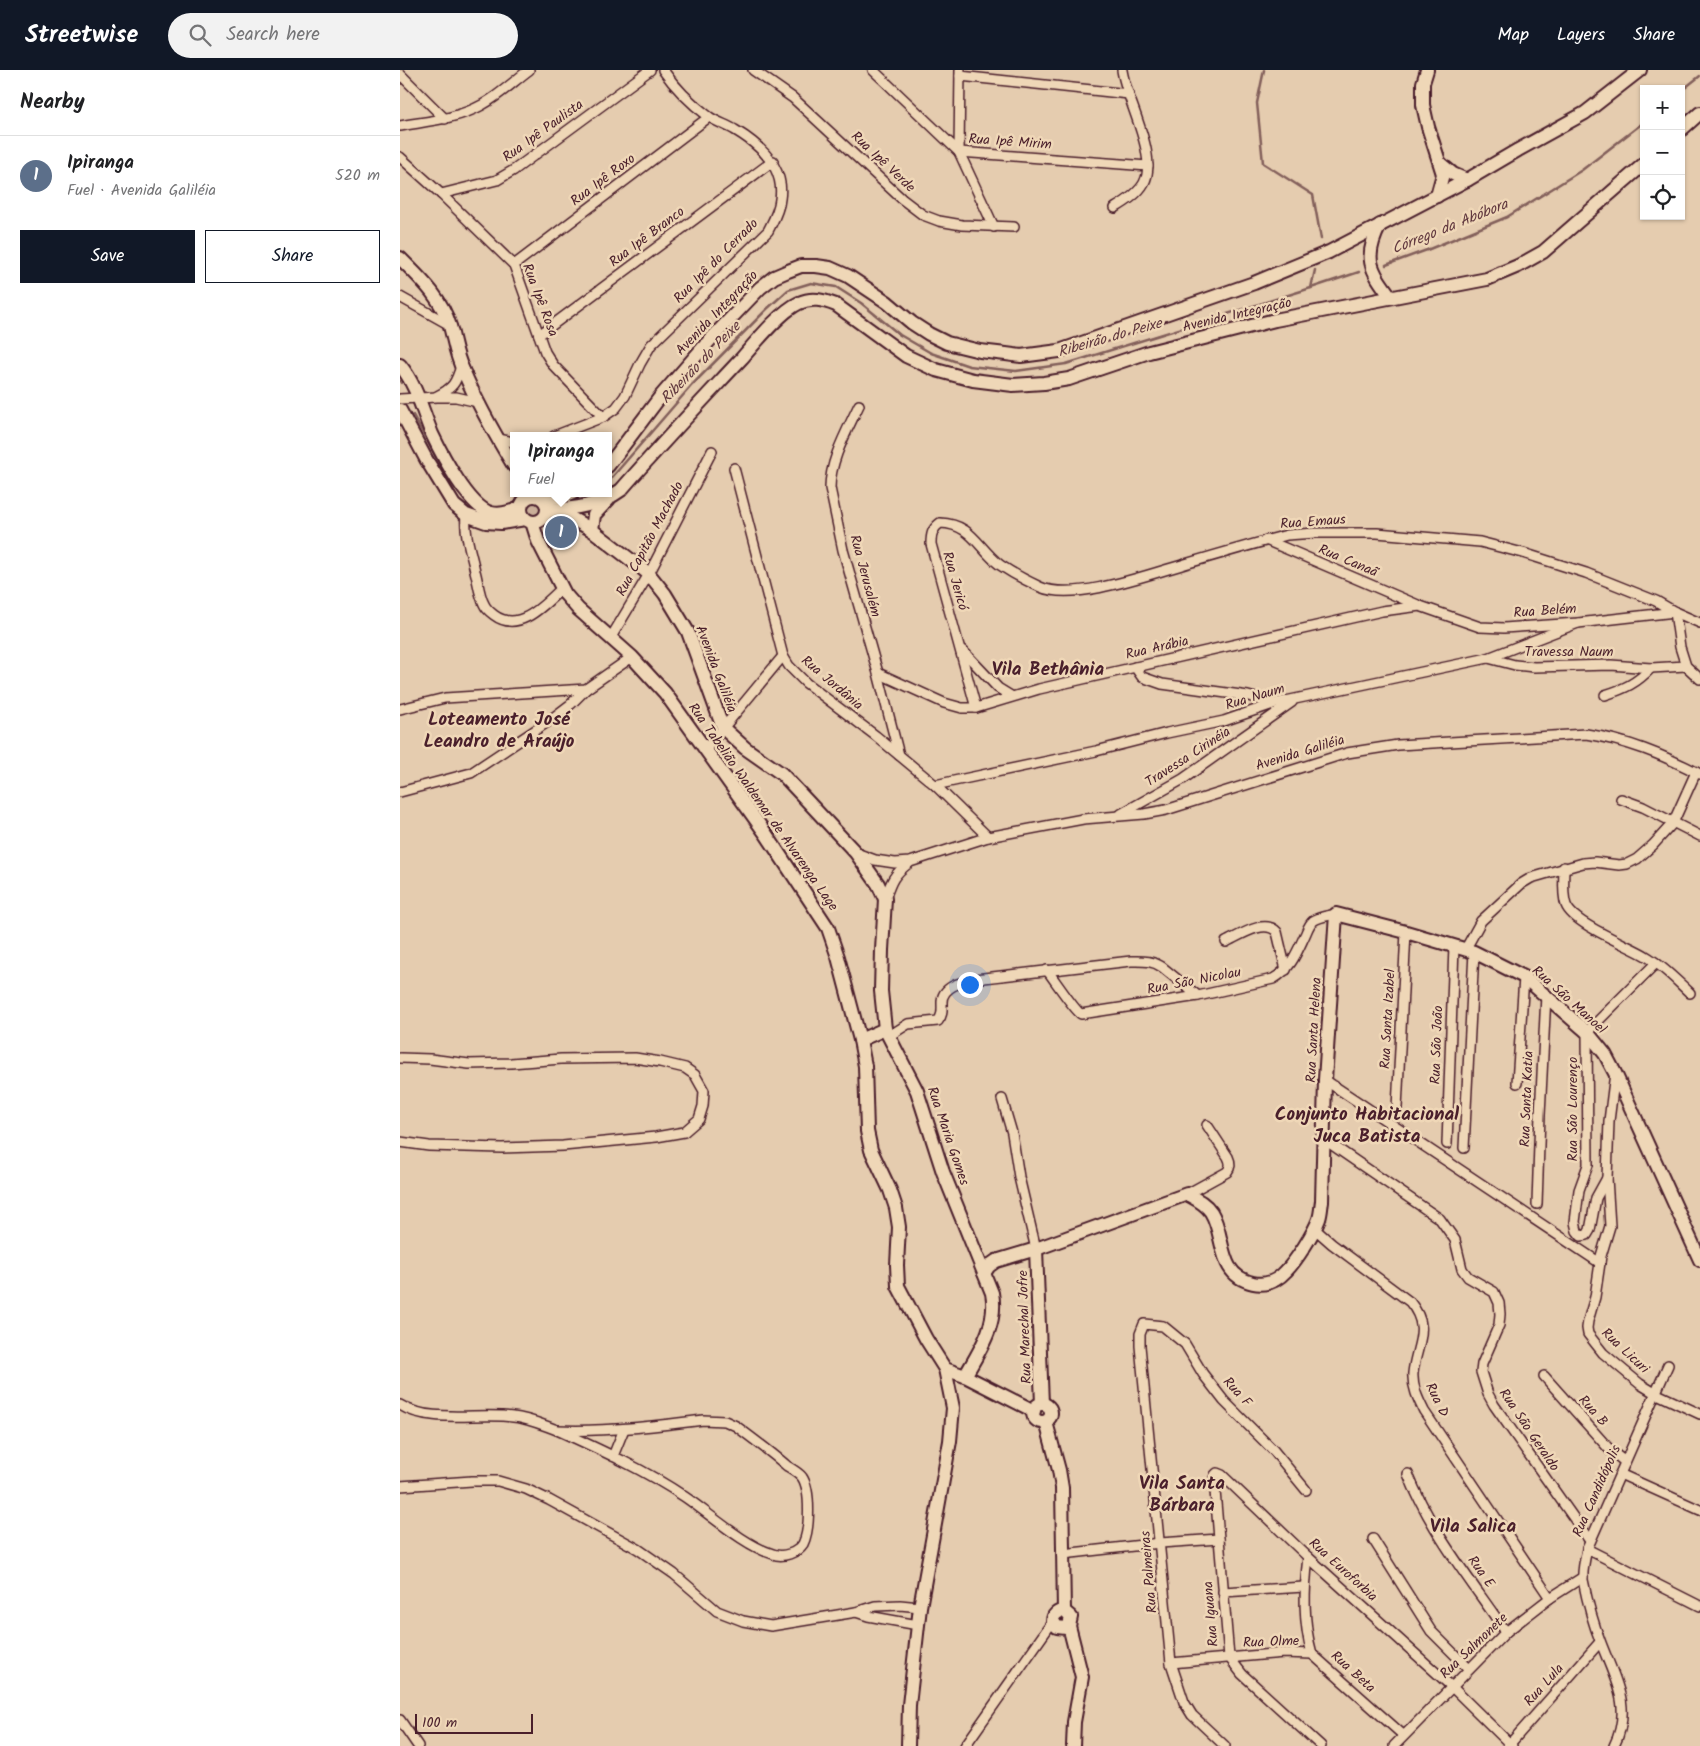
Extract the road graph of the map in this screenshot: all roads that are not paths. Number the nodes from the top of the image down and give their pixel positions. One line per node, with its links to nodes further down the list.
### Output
1 (529, 70): 14 (street)
2 (650, 70): 24 (street, Rua Ipê Paulista)
3 (662, 70): 13 (street)
4 (752, 70): 28 (street, Rua Ipê Verde)
5 (873, 70): 17 (street, Rua Ipê Mirim)
6 (1122, 70): 11 (street)
7 (1427, 70): 20 (street)
8 (1640, 70): 23 (street, Avenida Integração)
9 (960, 73): 11 (street); 17 (street)
10 (400, 74): 14 (street)
11 (1129, 94): 21 (street)
12 (1700, 113): 16 (street)
13 (709, 116): 19 (street); 31 (street, Rua Ipê Roxo)
14 (445, 119): 15 (street)
15 (400, 126)
16 (1685, 126)
17 (959, 152): 21 (street, Rua Ipê Mirim); 28 (street)
18 (400, 158): 24 (street, Rua Ipê Rosa)
19 (773, 161): 35 (street, Rua Ipê Branco); 44 (street, Rua Ipê do Cerrado)
20 (1441, 164): 23 (street); 25 (street)
21 (1148, 166): 26 (street)
22 (1640, 168): 33 (street, Avenida Integração)
23 (1467, 180): 25 (street, Avenida Integração)
24 (441, 194): 31 (street, Rua Ipê Rosa)
25 (1437, 196): 27 (street, Avenida Integração)
26 (1115, 208)
27 (1380, 225): 33 (street); 50 (street, Avenida Integração)
28 (994, 227): 29 (street, Rua Ipê Verde)
29 (1014, 227)
30 (400, 258): 34 (street)
31 (514, 265): 35 (street, Rua Ipê Rosa)
32 (400, 297): 34 (street)
33 (1391, 297): 55 (street, Avenida Integração)
34 (450, 325): 37 (street)
35 (539, 336): 44 (street, Rua Ipê Rosa)
36 (400, 365): 40 (street)
37 (461, 366): 38 (street); 41 (street)
38 (437, 396): 40 (street); 41 (street)
39 (400, 399): 40 (street)
40 (419, 399): 58 (street)
41 (478, 402): 46 (street)
42 (859, 406): 77 (street, Rua Jerusalém)
43 (400, 410): 59 (street)
44 (603, 417): 45 (street, Rua Ipê do Cerrado)
45 (564, 432)
46 (498, 439): 47 (street); 49 (street)
47 (510, 441)
48 (712, 451): 63 (street, Rua Capitão Machado)
49 (510, 459)
50 (612, 461)
51 (734, 468): 71 (street, Rua Jordânia)
52 (531, 497): 58 (street)
53 (563, 497): 57 (street)
54 (612, 497): 56 (street, Avenida Integração)
55 (612, 497)
56 (609, 499): 57 (street, Avenida Integração); 61 (street)
57 (543, 502): 58 (street); 61 (street, Avenida Galiléia)
58 (525, 508): 59 (street); 64 (street, Rua Tabelião Waldemar de Alvarenga Lage)
59 (466, 515): 64 (street)
60 (940, 523): 62 (street, Rua Emaus); 70 (street, Rua Jericó)
61 (592, 530): 63 (street, Avenida Galiléia)
62 (1266, 540): 65 (street, Rua Canaã); 66 (street, Rua Emaus)
63 (649, 574): 69 (street, Rua Capitão Machado); 86 (street, Avenida Galiléia)
64 (562, 588): 69 (street, Rua Tabelião Waldemar de Alvarenga Lage)
65 (1420, 606): 67 (street, Rua Belém); 75 (street, Rua Arábia)
66 (1675, 612): 67 (street, Rua Belém); 68 (street, Rua Emaus); 74 (street)
67 (1578, 623): 73 (street, Rua Naum)
68 (1700, 623)
69 (610, 638): 72 (street, Rua Tabelião Waldemar de Alvarenga Lage)
70 (960, 648): 81 (street, Rua Jericó); 84 (street, Rua Jericó)
71 (782, 656): 86 (street); 88 (street, Rua Jordânia)
72 (632, 657): 79 (street); 87 (street, Rua Tabelião Waldemar de Alvarenga Lage)
73 (1488, 658): 76 (street, Travessa Naum); 82 (street, Rua Naum)
74 (1686, 666): 76 (street, Travessa Naum); 78 (street)
75 (1135, 668): 81 (street, Rua Arábia); 83 (street)
76 (1651, 668): 80 (street)
77 (878, 673): 84 (street, Rua Arábia); 88 (street, Rua Jerusalém)
78 (1700, 679)
79 (586, 689): 85 (street); 91 (street)
80 (1605, 695)
81 (1011, 696): 84 (street, Rua Arábia)
82 (1296, 699): 83 (street, Rua Naum); 93 (street, Travessa Cirinéia)
83 (1276, 703): 90 (street, Rua Naum)
84 (976, 708)
85 (400, 709)
86 (723, 728): 87 (street); 97 (street, Avenida Galiléia)
87 (705, 750): 114 (street, Rua Tabelião Waldemar de Alvarenga Lage)
88 (899, 756): 90 (street, Rua Jordânia)
89 (1698, 773): 93 (street, Avenida Galiléia); 94 (street)
90 (935, 785): 96 (street, Rua Jordânia)
91 (400, 792)
92 (1621, 799): 94 (street)
93 (1116, 816): 96 (street, Avenida Galiléia)
94 (1673, 823): 95 (street); 99 (street)
95 (1700, 836)
96 (988, 837): 98 (street, Avenida Galiléia)
97 (856, 853): 98 (street); 100 (street, Avenida Galiléia)
98 (910, 862): 100 (street)
99 (1564, 867): 104 (street); 105 (street)
100 (885, 899): 112 (street, Rua Maria Gomes)
101 (1336, 914): 102 (street, Rua São Manoel); 107 (street); 117 (street, Rua Santa Helena)
102 (1406, 932): 104 (street, Rua São Manoel); 120 (street, Rua Santa Izabel)
103 (1226, 942): 107 (street)
104 (1464, 949): 108 (street, Rua São Manoel); 124 (street, Rua São João); 125 (street)
105 (1656, 963): 109 (street); 113 (street)
106 (1047, 970): 111 (street); 111 (street, Rua São Nicolau); 112 (street)
107 (1286, 970): 111 (street, Rua São Nicolau)
108 (1524, 977): 110 (street, Rua São Manoel); 118 (street, Rua Santa Katia)
109 (1690, 993)
110 (1546, 995): 113 (street, Rua São Manoel); 128 (street, Rua Santa Katia)
111 (1198, 996)
112 (887, 1032): 114 (street); 130 (street, Rua Maria Gomes)
113 (1587, 1032): 116 (street, Rua São Manoel); 126 (street, Rua São Lourenço)
114 (860, 1040): 138 (street, Rua Tabelião Waldemar de Alvarenga Lage)
115 (400, 1058): 123 (street)
116 (1615, 1073): 126 (street, Rua Licuri); 132 (street, Rua São Manoel)
117 (1325, 1080): 122 (street, Rua Santa Helena); 134 (street)
118 (1516, 1083)
119 (1002, 1099): 131 (street)
120 (1397, 1108)
121 (1207, 1125): 127 (street)
122 (1325, 1140): 129 (street, Rua Santa Helena); 158 (street, Rua São Geraldo)
123 (400, 1142)
124 (1447, 1144)
125 (1464, 1148)
126 (1607, 1178): 134 (street, Rua Licuri)
127 (1187, 1194): 129 (street, Rua Santa Helena); 131 (street)
128 (1538, 1204)
129 (1315, 1229): 164 (street, Rua D)
130 (969, 1239): 133 (street); 135 (street, Rua Maria Gomes)
131 (1036, 1249): 133 (street); 143 (street, Rua Marechal Jofre)
132 (1698, 1252)
133 (996, 1261): 135 (street)
134 (1600, 1263): 141 (street, Rua Licuri)
135 (984, 1274): 139 (street, Rua Maria Gomes)
136 (1144, 1324): 153 (street, Rua F); 157 (street, Rua Palmeiras)
137 (1668, 1365): 141 (street, Rua Candidópolis)
138 (946, 1369): 139 (street); 166 (street)
139 (965, 1376): 143 (street)
140 (1544, 1376): 148 (street, Rua B)
141 (1654, 1393): 144 (street, Rua Licuri); 148 (street, Rua Candidópolis)
142 (400, 1405): 146 (street)
143 (1038, 1407): 159 (street)
144 (1700, 1414)
145 (624, 1429): 146 (street); 147 (street); 147 (street)
146 (557, 1430): 147 (street)
147 (613, 1456)
148 (1625, 1462): 151 (street, Rua Candidópolis)
149 (1218, 1473): 155 (street, Rua Iguana); 160 (street, Rua Euroforbia)
150 (1408, 1474): 172 (street, Rua E)
151 (1620, 1474): 154 (street); 158 (street, Rua Candidópolis)
152 (400, 1486): 168 (street)
153 (1306, 1490)
154 (1700, 1510)
155 (1219, 1539): 157 (street); 163 (street, Rua Iguana)
156 (1372, 1539): 177 (street)
157 (1160, 1543): 159 (street); 176 (street, Rua Palmeiras)
158 (1588, 1545): 161 (street, Rua Candidópolis); 165 (street)
159 (1063, 1554): 167 (street)
160 (1308, 1557): 162 (street, Rua Beta); 178 (street, Rua Euroforbia)
161 (1583, 1577): 164 (street, Rua Salmonete); 173 (street, Rua Candidópolis)
162 (1304, 1588): 163 (street); 174 (street, Rua Beta)
163 (1223, 1592): 175 (street, Rua Iguana)
164 (1550, 1598): 172 (street, Rua Salmonete)
165 (1700, 1606)
166 (920, 1607): 168 (street); 170 (street)
167 (1064, 1611): 169 (street); 171 (street)
168 (856, 1612): 170 (street)
169 (1053, 1621): 171 (street); 185 (street)
170 (918, 1625): 184 (street)
171 (1070, 1626): 186 (street)
172 (1506, 1632): 177 (street, Rua Salmonete)
173 (1600, 1642): 182 (street, Rua Lula); 189 (street, Rua Candidópolis)
174 (1312, 1654): 175 (street, Rua Olme); 180 (street, Rua Beta)
175 (1229, 1657): 176 (street, Rua Olme); 187 (street, Rua Iguana)
176 (1171, 1664): 181 (street, Rua Palmeiras)
177 (1469, 1669): 178 (street, Rua Salmonete)
178 (1452, 1687): 180 (street, Rua Salmonete); 182 (street, Rua Euroforbia)
179 (400, 1720): 183 (street)
180 (1403, 1736): 188 (street, Rua Salmonete)
181 (1221, 1745)
182 (1510, 1745)
183 (418, 1746)
184 (908, 1746)
185 (965, 1746)
186 (1073, 1746)
187 (1321, 1746)
188 (1394, 1746)
189 (1614, 1746)

